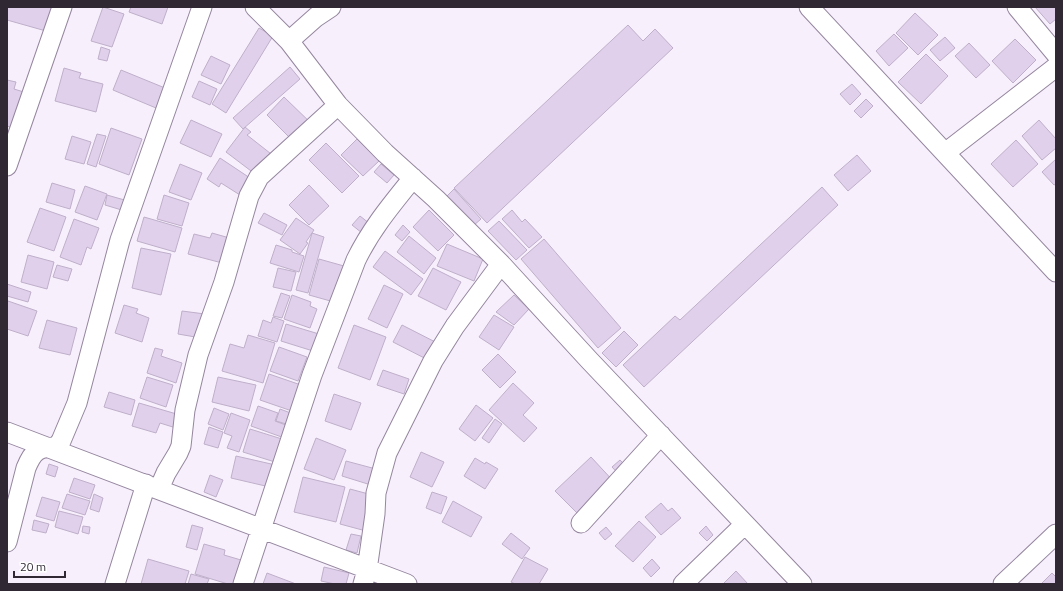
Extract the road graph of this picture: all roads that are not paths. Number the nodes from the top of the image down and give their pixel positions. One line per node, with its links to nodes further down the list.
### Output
1 (62, 7): 12 (street)
2 (202, 7): 18 (street)
3 (255, 7): 7 (street)
4 (331, 7): 7 (street)
5 (809, 7): 11 (street)
6 (1017, 7): 8 (street)
7 (289, 41): 10 (street)
8 (1056, 54)
9 (1054, 74): 11 (street)
10 (338, 105): 13 (street); 19 (street)
11 (945, 153): 15 (street)
12 (7, 166)
13 (413, 178): 14 (street); 22 (street)
14 (501, 264): 17 (street); 25 (street)
15 (1056, 272)
16 (7, 432): 18 (street)
17 (661, 435): 20 (street); 21 (street)
18 (45, 447): 19 (street); 24 (street)
19 (152, 487): 22 (street); 26 (street)
20 (581, 522)
21 (745, 524): 29 (street); 30 (street)
22 (261, 529): 25 (street); 27 (street)
23 (1056, 534): 31 (street)
24 (7, 542)
25 (365, 577): 28 (street)
26 (116, 584)
27 (243, 584)
28 (407, 584)
29 (683, 584)
30 (802, 584)
31 (1003, 584)

